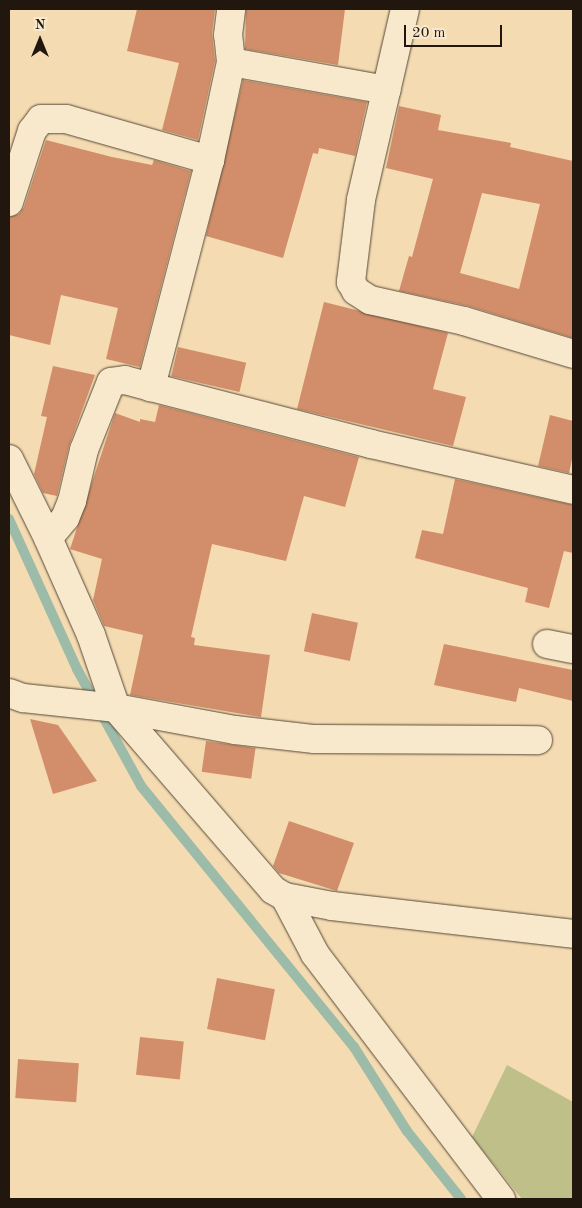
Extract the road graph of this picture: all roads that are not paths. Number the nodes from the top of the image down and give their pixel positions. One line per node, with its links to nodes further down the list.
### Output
1 (231, 9): 3 (street)
2 (404, 9): 4 (street)
3 (231, 62): 4 (street); 5 (street)
4 (387, 90): 7 (street)
5 (210, 160): 6 (street); 8 (street)
6 (9, 202)
7 (573, 354)
8 (150, 387): 10 (street); 11 (street)
9 (9, 459): 11 (street)
10 (573, 490)
11 (48, 538): 15 (street)
12 (546, 644): 13 (street)
13 (573, 649)
14 (9, 692): 15 (street)
15 (102, 708): 16 (street); 17 (street)
16 (538, 740)
17 (285, 897): 18 (street); 19 (street)
18 (573, 934)
19 (501, 1199)

